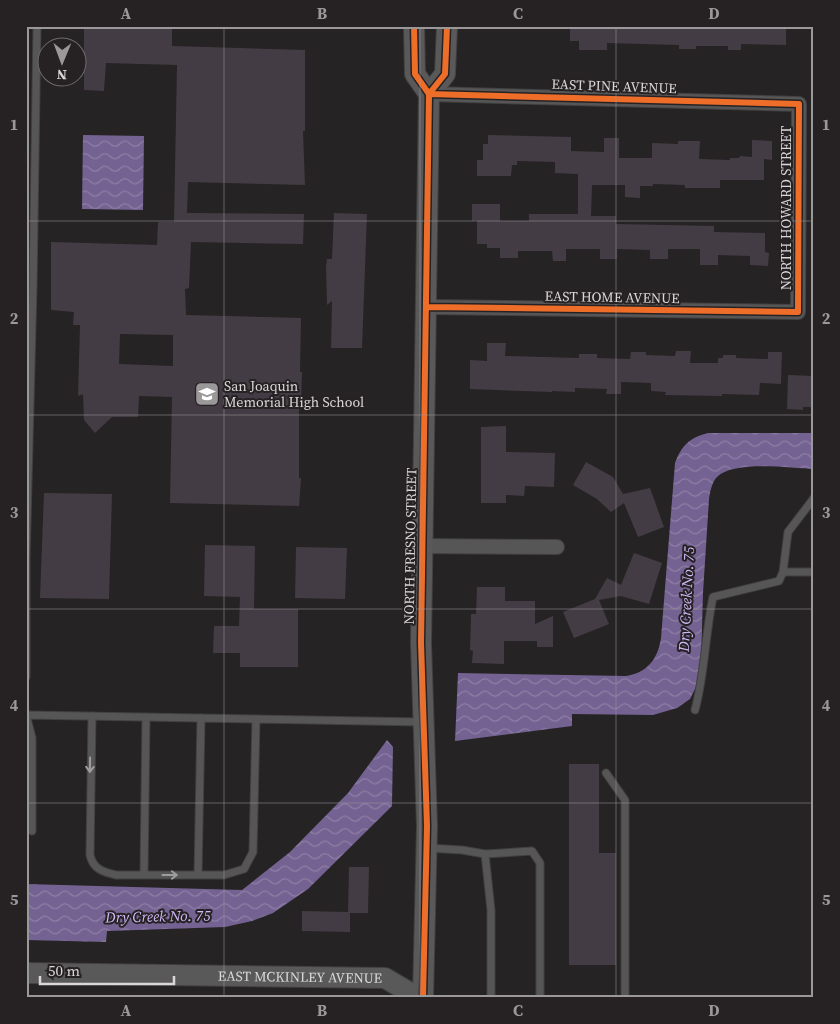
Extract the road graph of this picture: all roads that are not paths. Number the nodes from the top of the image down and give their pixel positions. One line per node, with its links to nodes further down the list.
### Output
1 (37, 26): 15 (lane)
2 (414, 26): 6 (main road)
3 (438, 26): 5 (main road)
4 (447, 26): 5 (main road)
5 (445, 74): 6 (main road)
6 (429, 94): 7 (street, EAST PINE AVENUE); 8 (main road, NORTH FRESNO STREET)
7 (799, 104): 9 (street, NORTH HOWARD STREET)
8 (427, 307): 9 (street, EAST HOME AVENUE); 11 (main road, NORTH FRESNO STREET)
9 (798, 312)
10 (814, 498): 13 (lane)
11 (422, 546): 12 (street); 22 (main road, NORTH FRESNO STREET)
12 (557, 547)
13 (783, 572): 14 (lane); 16 (lane)
14 (814, 572)
15 (26, 676)
16 (695, 710)
17 (26, 715): 18 (lane); 24 (lane)
18 (92, 716): 19 (lane); 27 (lane, one-way to 27)
19 (146, 717): 20 (lane); 27 (lane)
20 (201, 718): 21 (lane); 28 (lane)
21 (256, 719): 22 (lane); 28 (lane)
22 (423, 724): 25 (main road, NORTH FRESNO STREET)
23 (606, 773): 34 (lane)
24 (32, 831)
25 (427, 848): 26 (lane); 31 (main road, NORTH FRESNO STREET)
26 (485, 854): 32 (lane); 33 (lane)
27 (144, 875): 28 (lane, one-way to 28)
28 (198, 875)
29 (26, 973): 30 (main road, EAST MCKINLEY AVENUE)
30 (419, 998)
31 (423, 998)
32 (491, 998)
33 (540, 998)
34 (625, 998)

